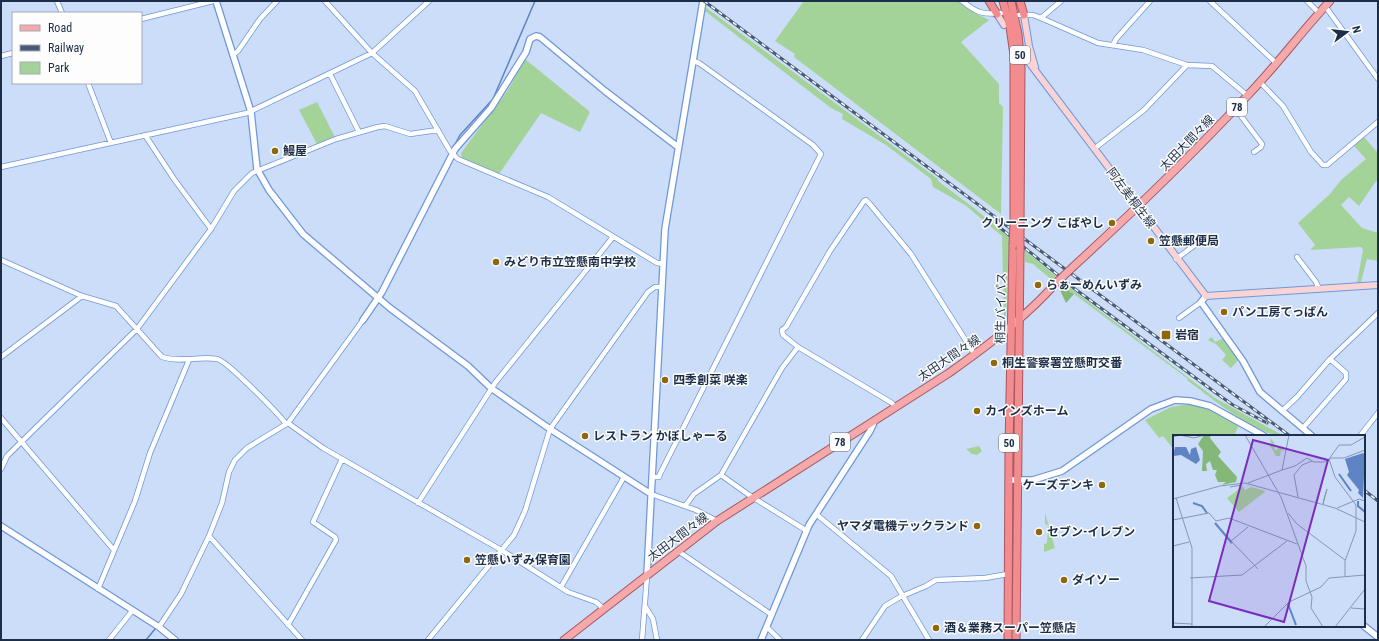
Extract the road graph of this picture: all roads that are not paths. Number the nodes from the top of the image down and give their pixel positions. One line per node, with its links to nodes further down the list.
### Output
1 (57, 1): 17 (street)
2 (214, 1): 22 (street); 27 (street)
3 (277, 1): 27 (street)
4 (325, 1): 26 (street)
5 (429, 1): 26 (street)
6 (703, 1): 30 (street)
7 (962, 1): 18 (street)
8 (989, 1): 18 (highway)
9 (1003, 1): 71 (highway, 桐生バイパス / 50, bridge)
10 (1010, 1): 69 (highway, 桐生バイパス / 50, bridge)
11 (1020, 1): 20 (highway)
12 (1061, 1): 21 (street)
13 (1150, 1): 24 (street)
14 (1210, 1): 31 (street)
15 (1307, 1): 19 (street)
16 (1328, 4): 19 (main road, 太田大間々線 / 78); 35 (street)
17 (62, 12)
18 (999, 13): 23 (main road)
19 (1319, 13): 31 (main road, 太田大間々線 / 78)
20 (1021, 15): 21 (street); 33 (main road)
21 (1041, 18): 24 (street)
22 (142, 20)
23 (1004, 25)
24 (1113, 45): 32 (street)
25 (12, 53): 28 (street)
26 (372, 53): 34 (street); 42 (street)
27 (233, 55): 40 (street)
28 (1, 56)
29 (1025, 57): 33 (main road, 阿左美桐生線)
30 (693, 61): 46 (street); 95 (street)
31 (1276, 63): 36 (main road, 太田大間々線 / 78)
32 (1187, 65): 38 (street); 47 (street)
33 (1037, 72): 47 (main road, 阿左美桐生線)
34 (330, 74): 40 (street); 43 (street)
35 (1378, 79)
36 (1260, 82): 38 (main road, 太田大間々線 / 78); 41 (street)
37 (88, 84): 45 (street)
38 (1248, 96): 39 (main road, 太田大間々線 / 78)
39 (1236, 108): 48 (street); 52 (main road, 太田大間々線 / 78)
40 (251, 112): 44 (street); 51 (street)
41 (1378, 122)
42 (438, 130): 43 (street); 49 (street)
43 (359, 132): 51 (street)
44 (145, 135): 45 (street); 53 (street)
45 (111, 143): 50 (street)
46 (678, 147): 49 (street); 59 (street)
47 (1094, 149): 52 (main road, 阿左美桐生線)
48 (1254, 152)
49 (453, 155): 54 (street); 65 (street)
50 (1, 167)
51 (257, 169): 53 (street); 65 (street)
52 (1138, 207): 57 (main road, 阿左美桐生線); 69 (main road, 太田大間々線 / 78, bridge)
53 (211, 229): 72 (street)
54 (613, 237): 59 (street); 78 (street)
55 (1203, 239): 57 (street)
56 (1297, 258): 62 (street)
57 (1176, 259): 64 (main road, 阿左美桐生線)
58 (1, 260): 63 (street)
59 (663, 264): 61 (street)
60 (1378, 285): 62 (main road)
61 (662, 287): 86 (street); 95 (street)
62 (1319, 289): 64 (main road)
63 (82, 296): 72 (street); 75 (street)
64 (1206, 296): 66 (street)
65 (379, 298): 70 (street); 78 (street)
66 (1201, 302): 68 (street); 80 (street)
67 (1378, 313): 76 (street)
68 (1179, 318)
69 (1019, 319): 71 (main road, 太田大間々線 / 78); 97 (highway, 桐生バイパス / 50)
70 (363, 320): 84 (street)
71 (1011, 326): 74 (main road, 太田大間々線 / 78); 96 (highway, 桐生バイパス / 50)
72 (137, 329): 77 (street); 90 (street)
73 (798, 346): 74 (street); 79 (street); 93 (street)
74 (974, 355): 79 (main road, 太田大間々線 / 78)
75 (1, 357)
76 (1330, 359): 80 (street); 85 (street)
77 (189, 360): 84 (street); 107 (street)
78 (491, 388): 86 (street); 100 (street)
79 (895, 407): 83 (main road, 太田大間々線 / 78)
80 (1282, 411): 85 (street)
81 (1378, 413): 89 (street)
82 (1, 418): 90 (street)
83 (874, 420): 99 (main road, 太田大間々線 / 78); 102 (street)
84 (287, 423): 91 (street); 106 (street)
85 (1303, 428): 88 (street)
86 (550, 429): 94 (street); 108 (street)
87 (1262, 435): 97 (street)
88 (1311, 435)
89 (1361, 435)
90 (22, 442): 92 (street); 107 (street)
91 (342, 459): 100 (street); 119 (street)
92 (1, 469)
93 (721, 475): 99 (street); 101 (street)
94 (624, 477): 98 (street); 112 (street)
95 (652, 477): 98 (street)
96 (1009, 480): 97 (street); 110 (highway, 桐生バイパス / 50)
97 (1017, 480): 136 (highway, 桐生バイパス / 50)
98 (651, 494): 101 (street); 111 (street)
99 (754, 498): 103 (main road, 太田大間々線 / 78); 105 (street)
100 (418, 502): 108 (street)
101 (684, 506): 103 (street)
102 (816, 514): 105 (street); 114 (street)
103 (717, 521): 109 (main road, 太田大間々線 / 78)
104 (1, 526): 113 (street)
105 (807, 531): 118 (street)
106 (209, 536): 119 (street); 120 (street)
107 (114, 550): 113 (street)
108 (503, 551): 112 (street); 127 (street)
109 (678, 551): 111 (main road, 太田大間々線 / 78); 118 (street)
110 (1008, 574): 114 (street); 135 (highway, 桐生バイパス / 50)
111 (647, 575): 115 (street); 116 (main road, 太田大間々線 / 78)
112 (561, 587): 116 (street)
113 (98, 589): 117 (street)
114 (903, 595): 133 (street); 134 (street)
115 (645, 606): 129 (street); 130 (street)
116 (604, 610): 128 (main road, 太田大間々線 / 78)
117 (132, 611): 120 (street); 124 (street)
118 (772, 615): 121 (street)
119 (288, 625): 126 (street)
120 (160, 627): 125 (street)
121 (766, 627): 131 (street); 132 (street)
122 (1365, 627): 123 (street)
123 (1378, 637)
124 (109, 640)
125 (175, 640)
126 (302, 640)
127 (428, 640)
128 (564, 640)
129 (642, 640)
130 (657, 640)
131 (761, 640)
132 (780, 640)
133 (862, 640)
134 (929, 640)
135 (1008, 640)
136 (1016, 640)

